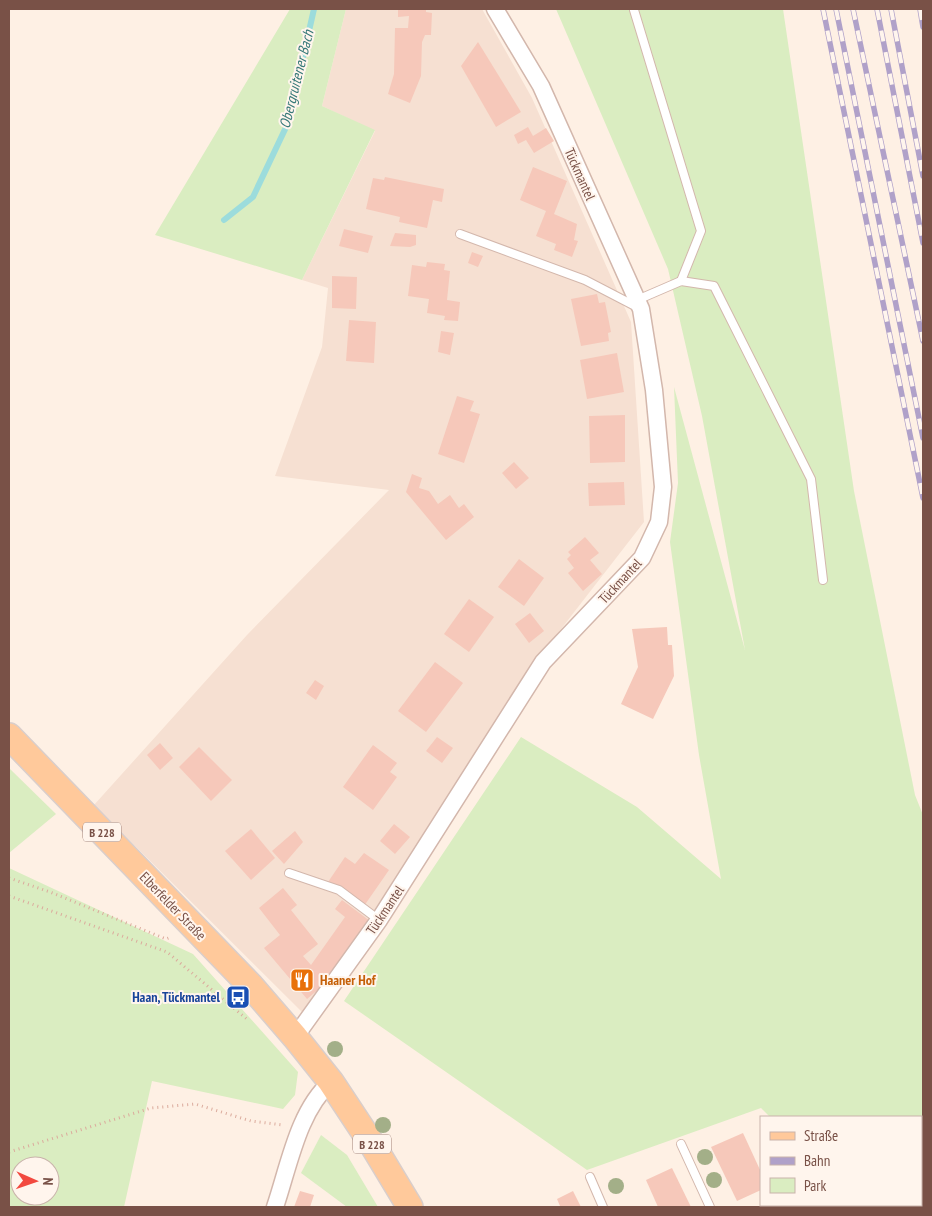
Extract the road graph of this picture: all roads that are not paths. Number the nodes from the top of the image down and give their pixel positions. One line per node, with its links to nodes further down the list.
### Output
1 (495, 9): 5 (street, Tückmantel)
2 (634, 10): 4 (lane)
3 (460, 234): 5 (lane)
4 (681, 281): 5 (lane); 6 (lane)
5 (639, 305): 9 (street, Tückmantel)
6 (823, 580)
7 (9, 736): 10 (main road, Elberfelder Straße / B 228)
8 (289, 873): 9 (lane)
9 (379, 920): 10 (street, Tückmantel)
10 (296, 1037): 11 (main road, Elberfelder Straße / B 228)
11 (331, 1082): 14 (street); 15 (main road, B 228)
12 (680, 1144): 17 (lane)
13 (590, 1177): 16 (lane)
14 (275, 1207)
15 (410, 1207)
16 (603, 1207)
17 (710, 1207)

